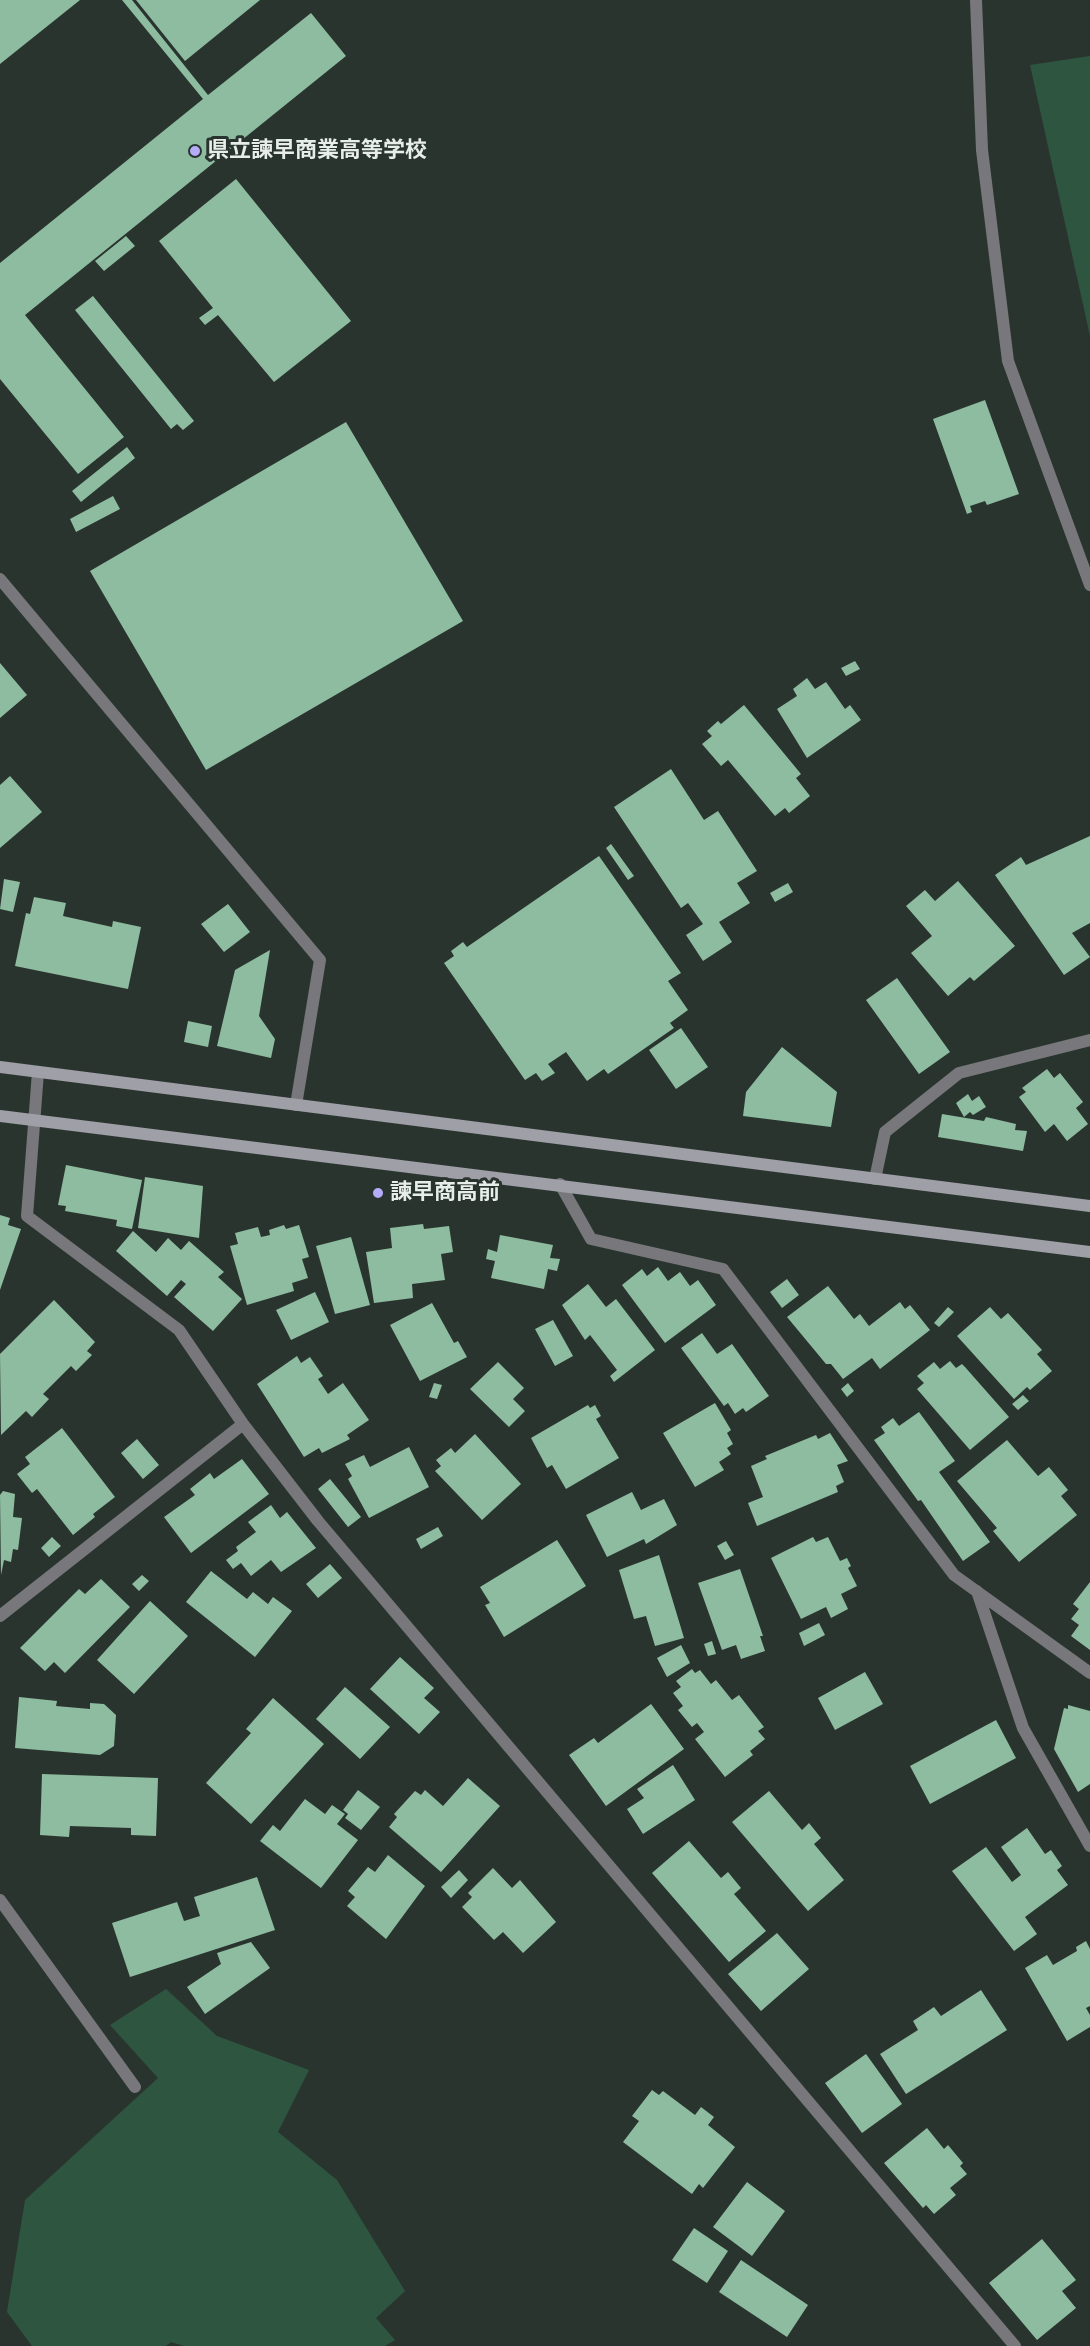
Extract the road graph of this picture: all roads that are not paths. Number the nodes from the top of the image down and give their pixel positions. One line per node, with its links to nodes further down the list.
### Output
1 (976, 0): 3 (street)
2 (0, 579): 7 (street)
3 (1090, 585)
4 (1090, 1040): 10 (street)
5 (0, 1068): 6 (street)
6 (38, 1072): 7 (street); 9 (street)
7 (296, 1105): 10 (street)
8 (0, 1116): 9 (street)
9 (34, 1120): 11 (street); 14 (street)
10 (875, 1179): 12 (street)
11 (560, 1184): 13 (street); 15 (street)
12 (1090, 1206)
13 (1090, 1252)
14 (243, 1424): 16 (street); 21 (street)
15 (977, 1591): 17 (street); 18 (street)
16 (0, 1616)
17 (1090, 1673)
18 (1090, 1846)
19 (0, 1900): 20 (street)
20 (135, 2087)
21 (1015, 2346)

